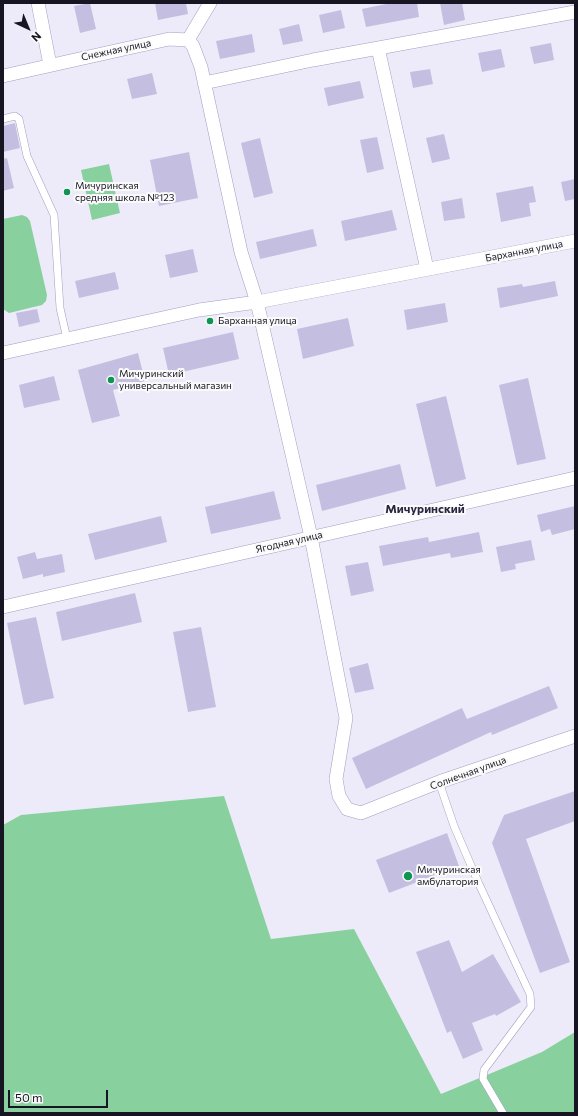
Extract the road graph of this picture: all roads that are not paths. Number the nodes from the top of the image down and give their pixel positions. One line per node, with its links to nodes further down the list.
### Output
1 (38, 3): 6 (street)
2 (210, 3): 4 (street)
3 (575, 12): 5 (street)
4 (188, 40): 6 (street, Снежная улица); 8 (street)
5 (378, 48): 8 (street); 11 (street)
6 (50, 65): 7 (street, Снежная улица)
7 (3, 76)
8 (204, 83): 12 (street)
9 (3, 119): 13 (lane)
10 (575, 241): 11 (street, Барханная улица)
11 (427, 269): 12 (street, Барханная улица)
12 (257, 302): 13 (street, Барханная улица); 16 (street)
13 (67, 339): 14 (street, Барханная улица)
14 (3, 352)
15 (575, 478): 16 (street, Ягодная улица)
16 (311, 537): 17 (street, Ягодная улица); 19 (street, Солнечная улица)
17 (3, 607)
18 (575, 736): 19 (street, Солнечная улица)
19 (439, 782): 20 (lane)
20 (503, 1113)

